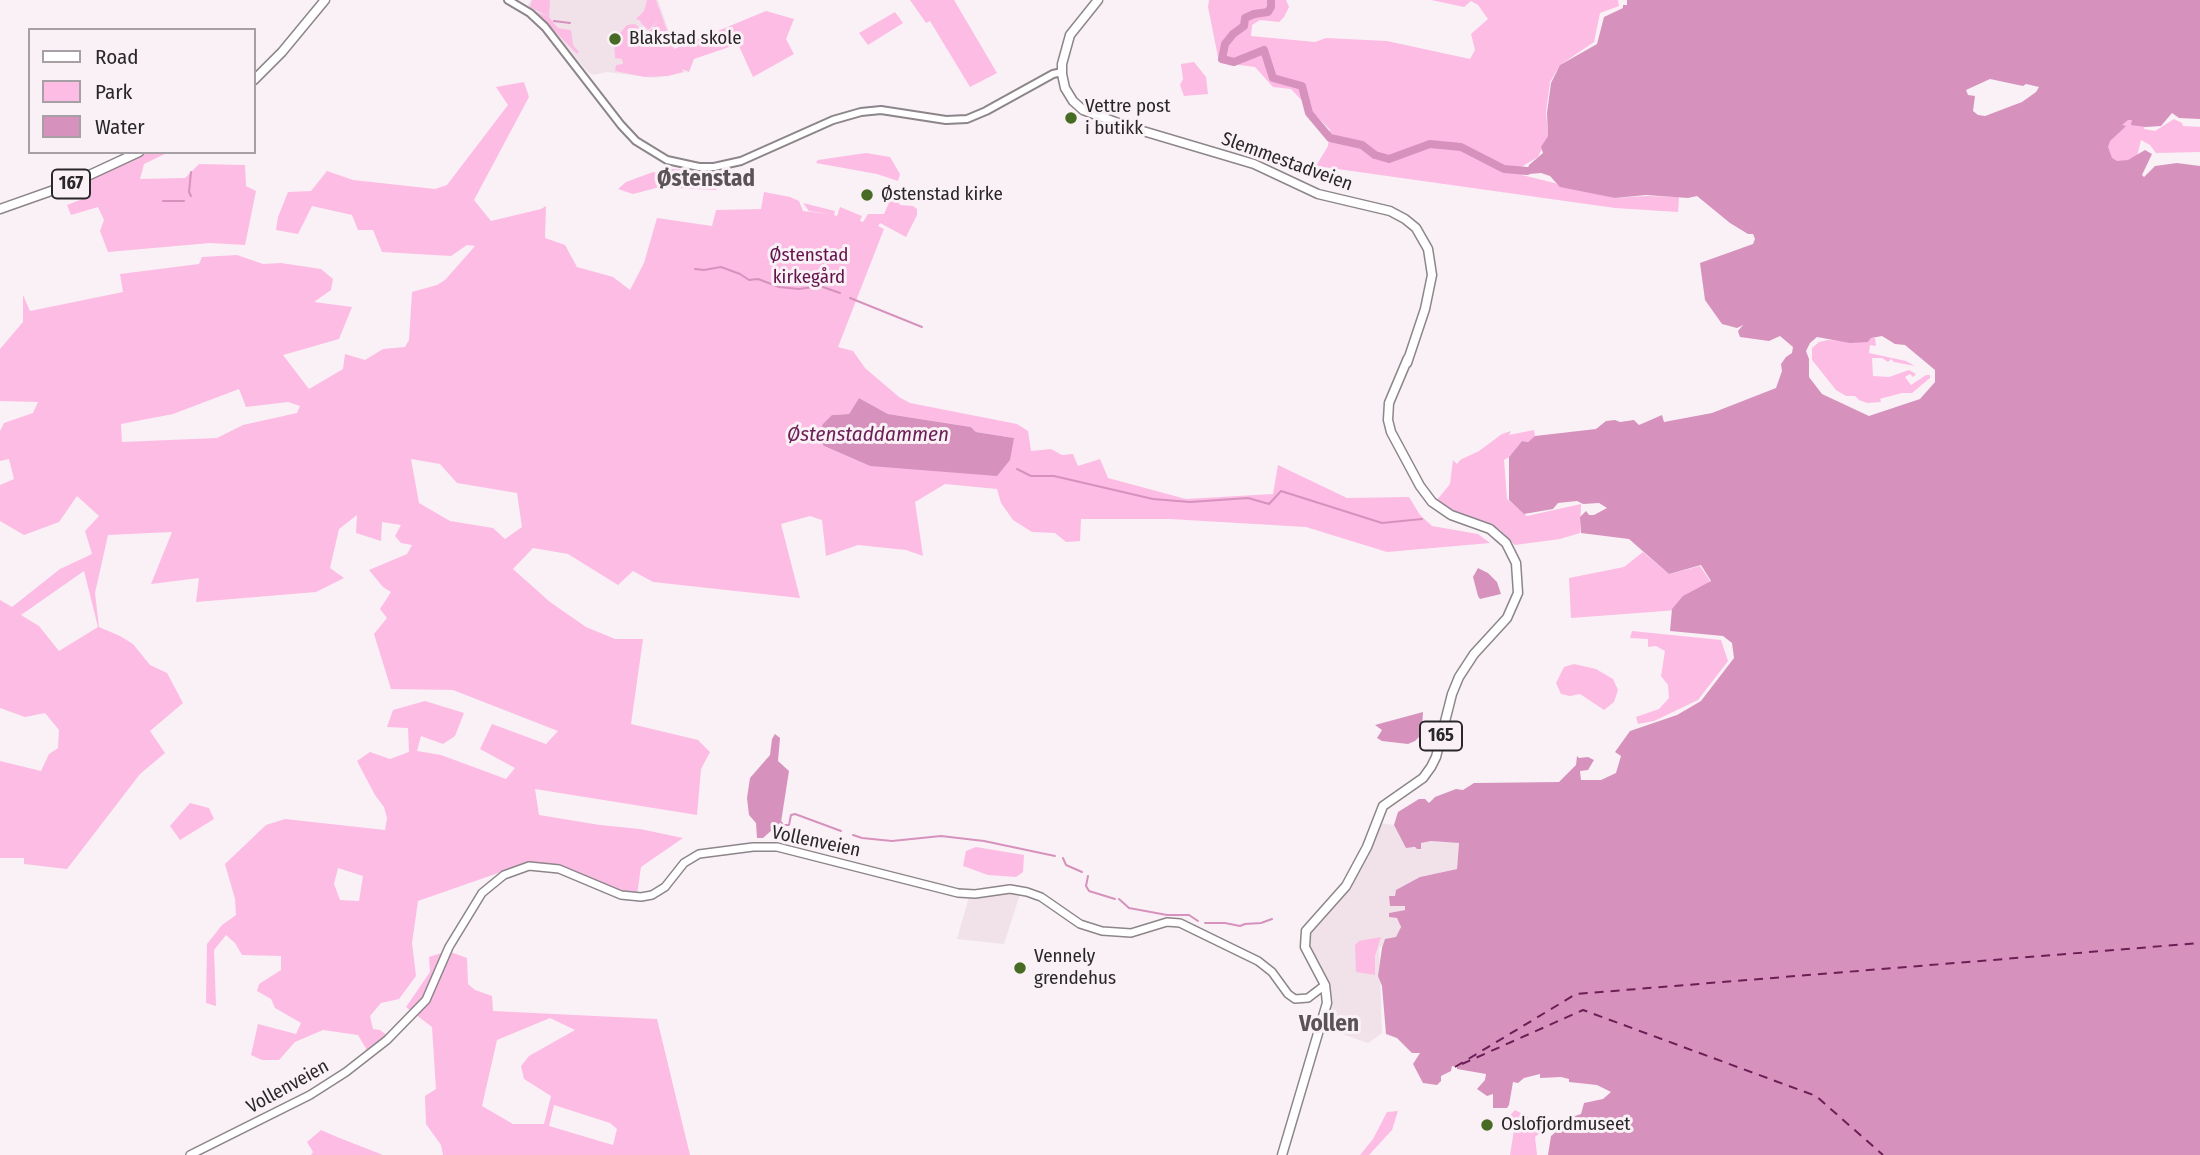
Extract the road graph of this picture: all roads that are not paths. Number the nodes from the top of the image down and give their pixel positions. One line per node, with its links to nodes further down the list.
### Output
1 (326, 0): 5 (main road)
2 (508, 0): 4 (street)
3 (1098, 0): 4 (main road)
4 (1062, 74): 8 (main road, Slemmestadveien / 165)
5 (256, 78)
6 (135, 154): 7 (main road, 167)
7 (0, 209)
8 (1325, 985): 9 (main road, Vollenveien); 10 (main road)
9 (190, 1155)
10 (1282, 1155)

